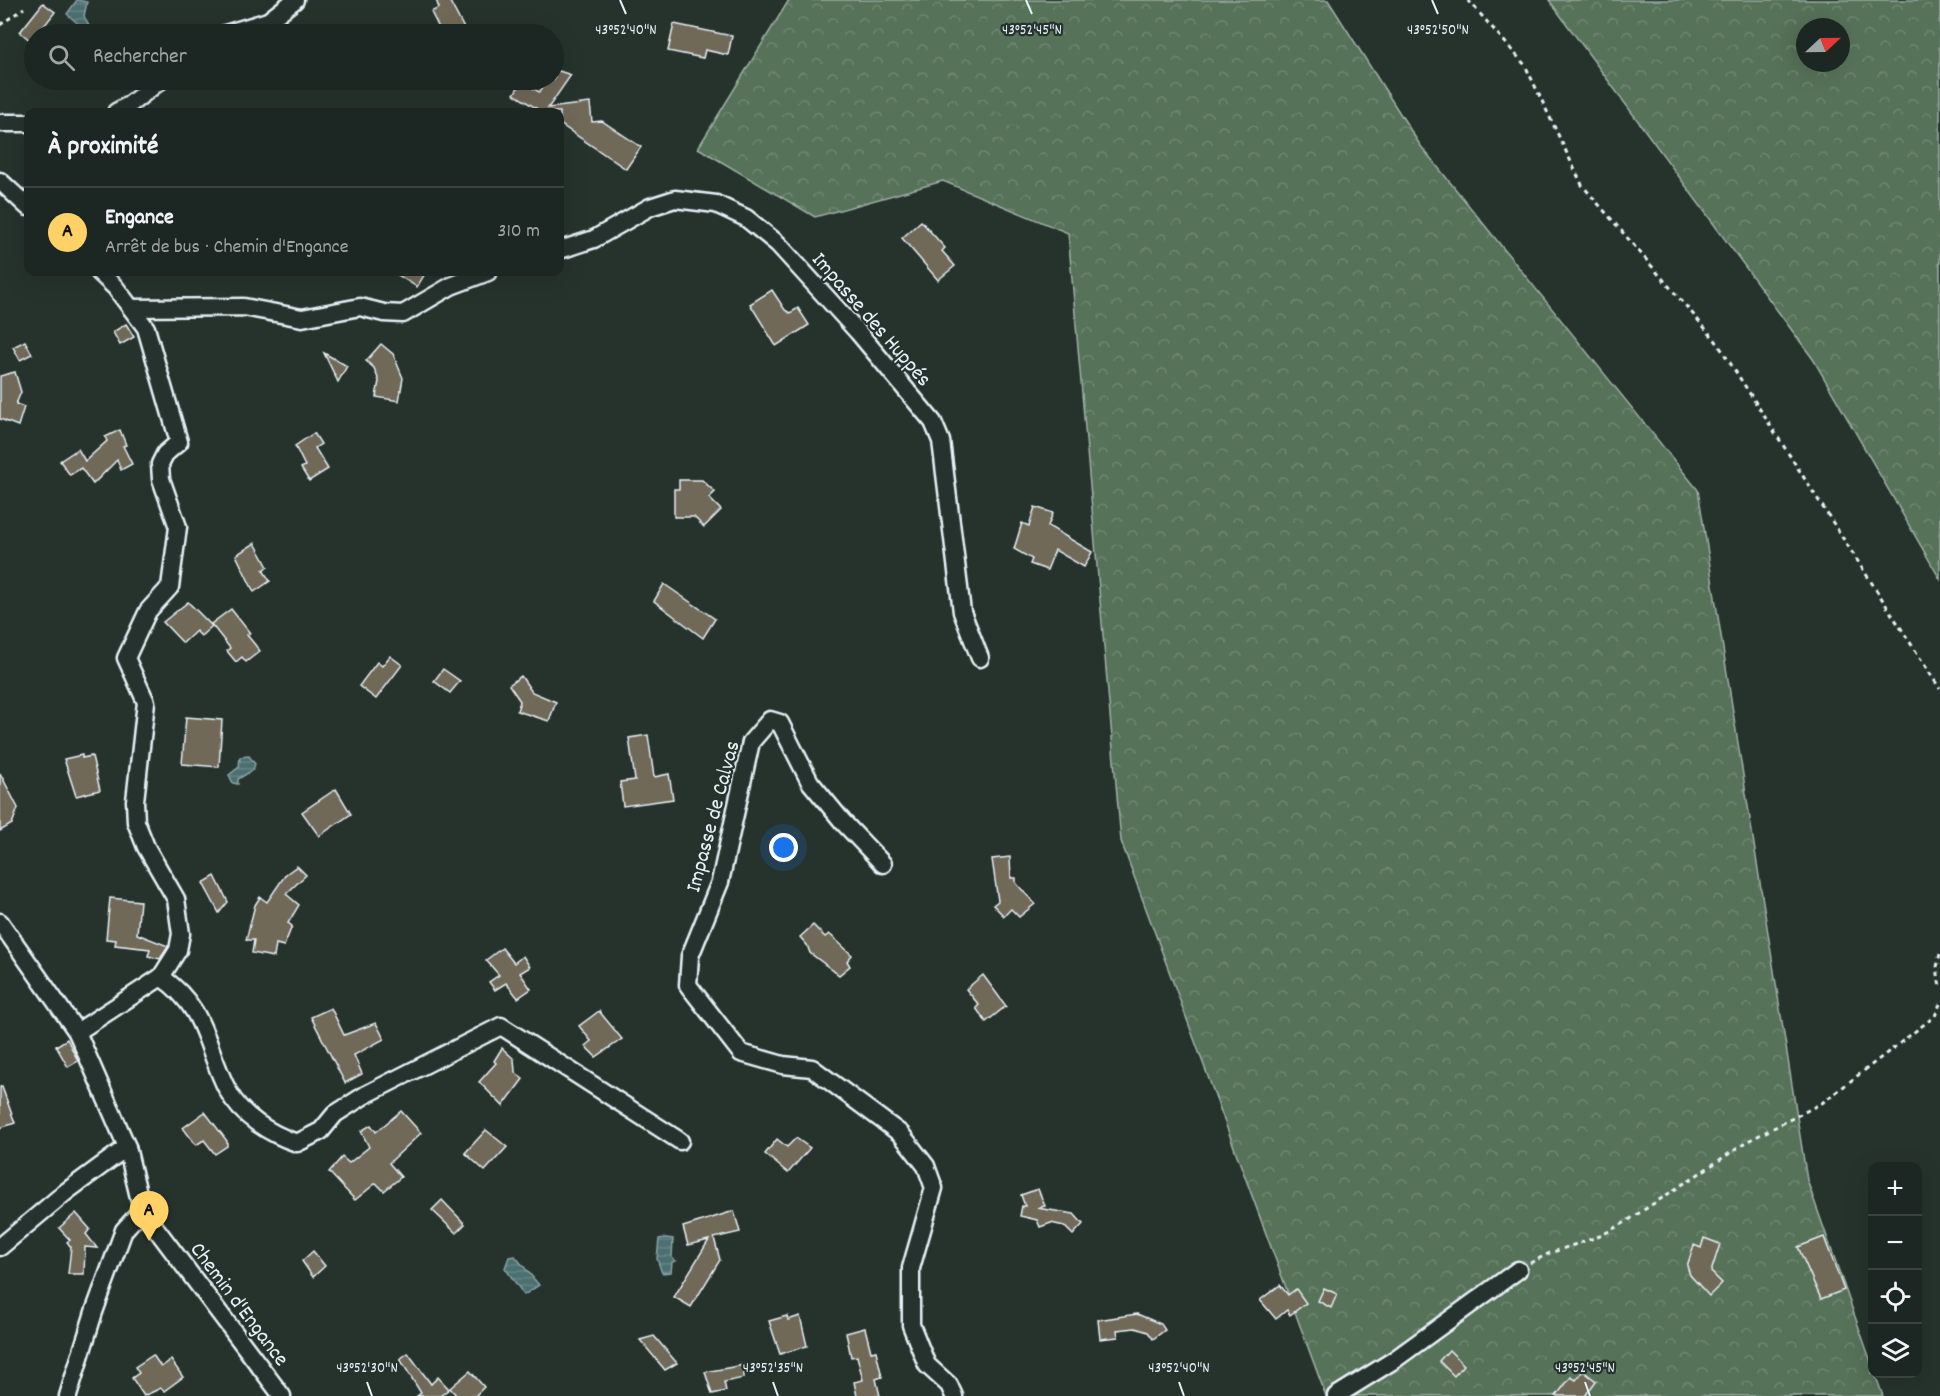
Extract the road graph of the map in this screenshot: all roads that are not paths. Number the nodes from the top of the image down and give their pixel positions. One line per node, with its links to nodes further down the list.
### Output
1 (295, 0): 2 (street)
2 (258, 24)
3 (148, 90): 4 (street)
4 (123, 108)
5 (0, 123): 6 (street)
6 (24, 123)
7 (0, 181): 8 (street)
8 (24, 203)
9 (564, 249): 13 (street, Impasse des Huppés)
10 (103, 276): 12 (street)
11 (477, 276): 12 (street)
12 (131, 308): 16 (street)
13 (980, 658)
14 (883, 864): 25 (street, Impasse de Calvas)
15 (0, 922): 17 (street, Chemin d'Engance)
16 (161, 977): 17 (street); 18 (street)
17 (77, 1032): 19 (street, Chemin d'Engance)
18 (680, 1141)
19 (127, 1147): 20 (street, Chemin d'Engance); 21 (street)
20 (142, 1210): 23 (street); 24 (street, Chemin d'Engance)
21 (0, 1246)
22 (1518, 1270): 26 (street)
23 (68, 1396)
24 (282, 1396)
25 (954, 1396)
26 (1336, 1396)

